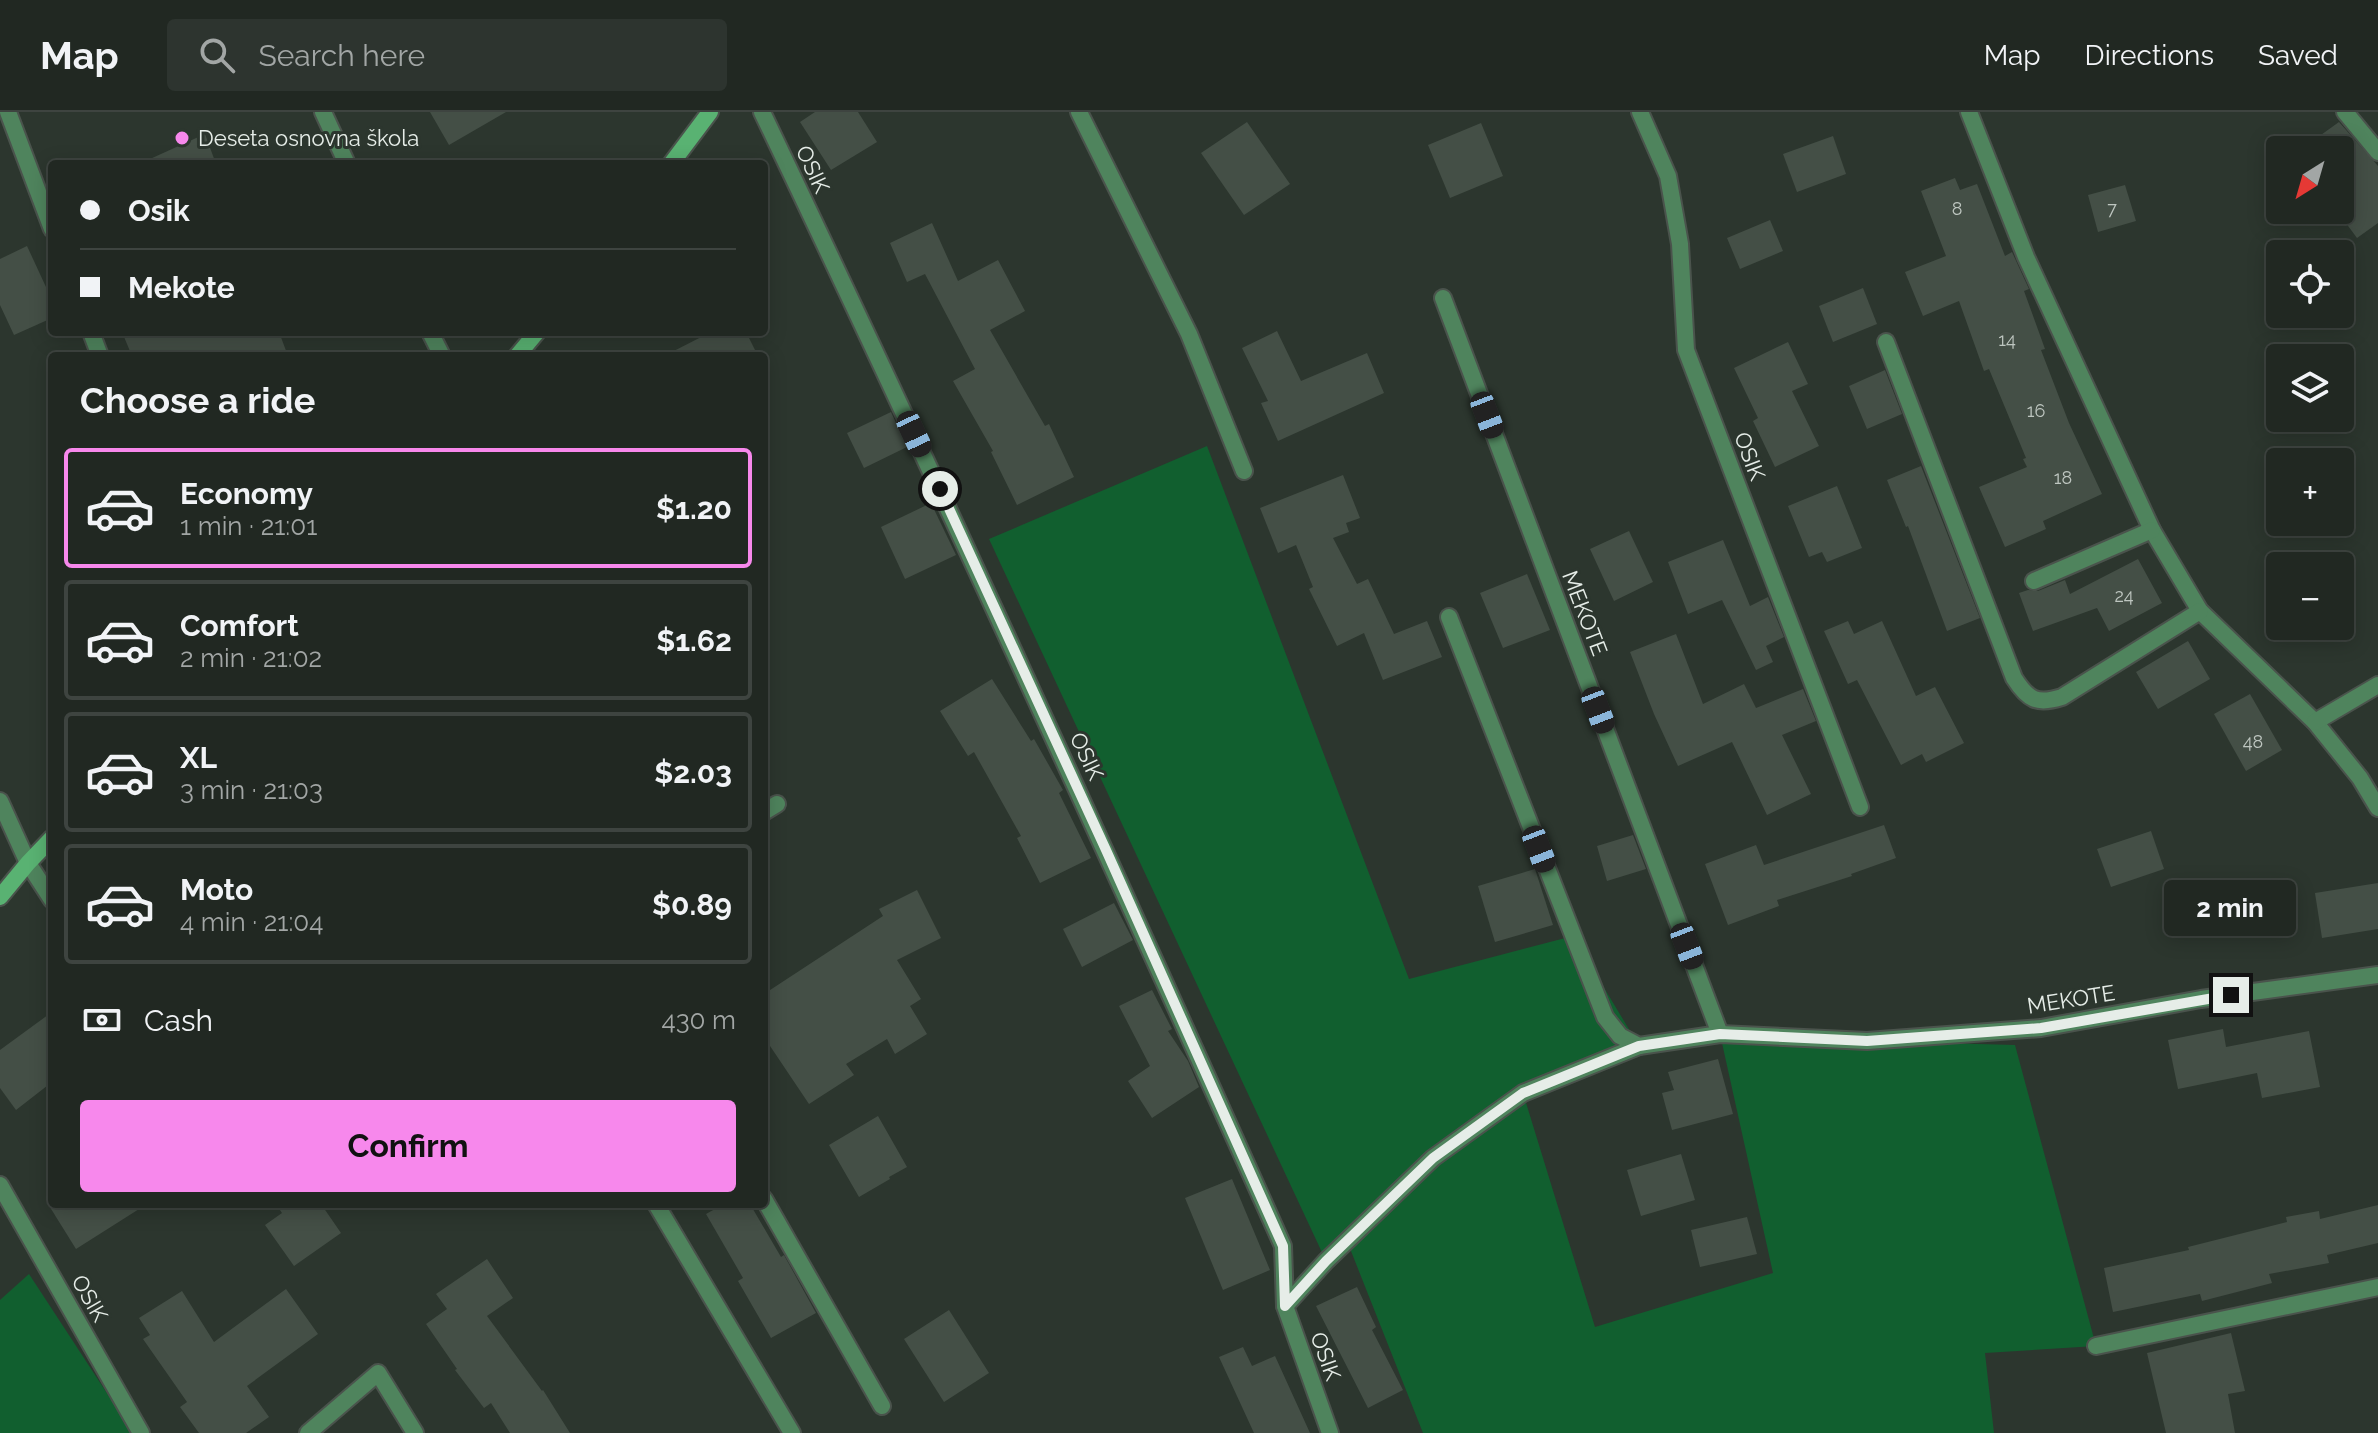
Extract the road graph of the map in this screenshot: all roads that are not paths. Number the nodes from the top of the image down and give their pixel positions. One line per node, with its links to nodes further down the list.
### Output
1 (8, 112): 12 (street)
2 (323, 112): 10 (street)
3 (710, 112): 11 (main road)
4 (762, 112): 38 (street, OSIK)
5 (1079, 112): 17 (street)
6 (1640, 112): 25 (street, OSIK)
7 (1969, 112): 18 (street)
8 (2345, 112): 9 (street)
9 (2378, 152)
10 (345, 160)
11 (674, 160)
12 (48, 218)
13 (1443, 298): 32 (street, MEKOTE)
14 (534, 336): 16 (main road)
15 (1886, 342): 20 (street)
16 (520, 352)
17 (1244, 471)
18 (2152, 530): 19 (street); 20 (street)
19 (2034, 581)
20 (2200, 611): 23 (street)
21 (1449, 617): 33 (street)
22 (2378, 685): 23 (street)
23 (2315, 722): 26 (street)
24 (0, 801): 28 (street)
25 (1860, 807)
26 (2378, 808)
27 (48, 842): 28 (main road)
28 (28, 863): 29 (street); 30 (main road)
29 (48, 894)
30 (0, 897)
31 (2378, 975): 32 (street, MEKOTE)
32 (1720, 1034): 33 (street, MEKOTE)
33 (1639, 1046): 38 (street, MEKOTE)
34 (0, 1185): 41 (street, OSIK)
35 (768, 1206): 40 (street)
36 (658, 1208): 44 (street)
37 (2378, 1287): 39 (street)
38 (1285, 1306): 45 (street, OSIK)
39 (2096, 1346)
40 (882, 1406)
41 (141, 1433)
42 (308, 1433): 43 (street)
43 (415, 1433)
44 (792, 1433)
45 (1330, 1433)

